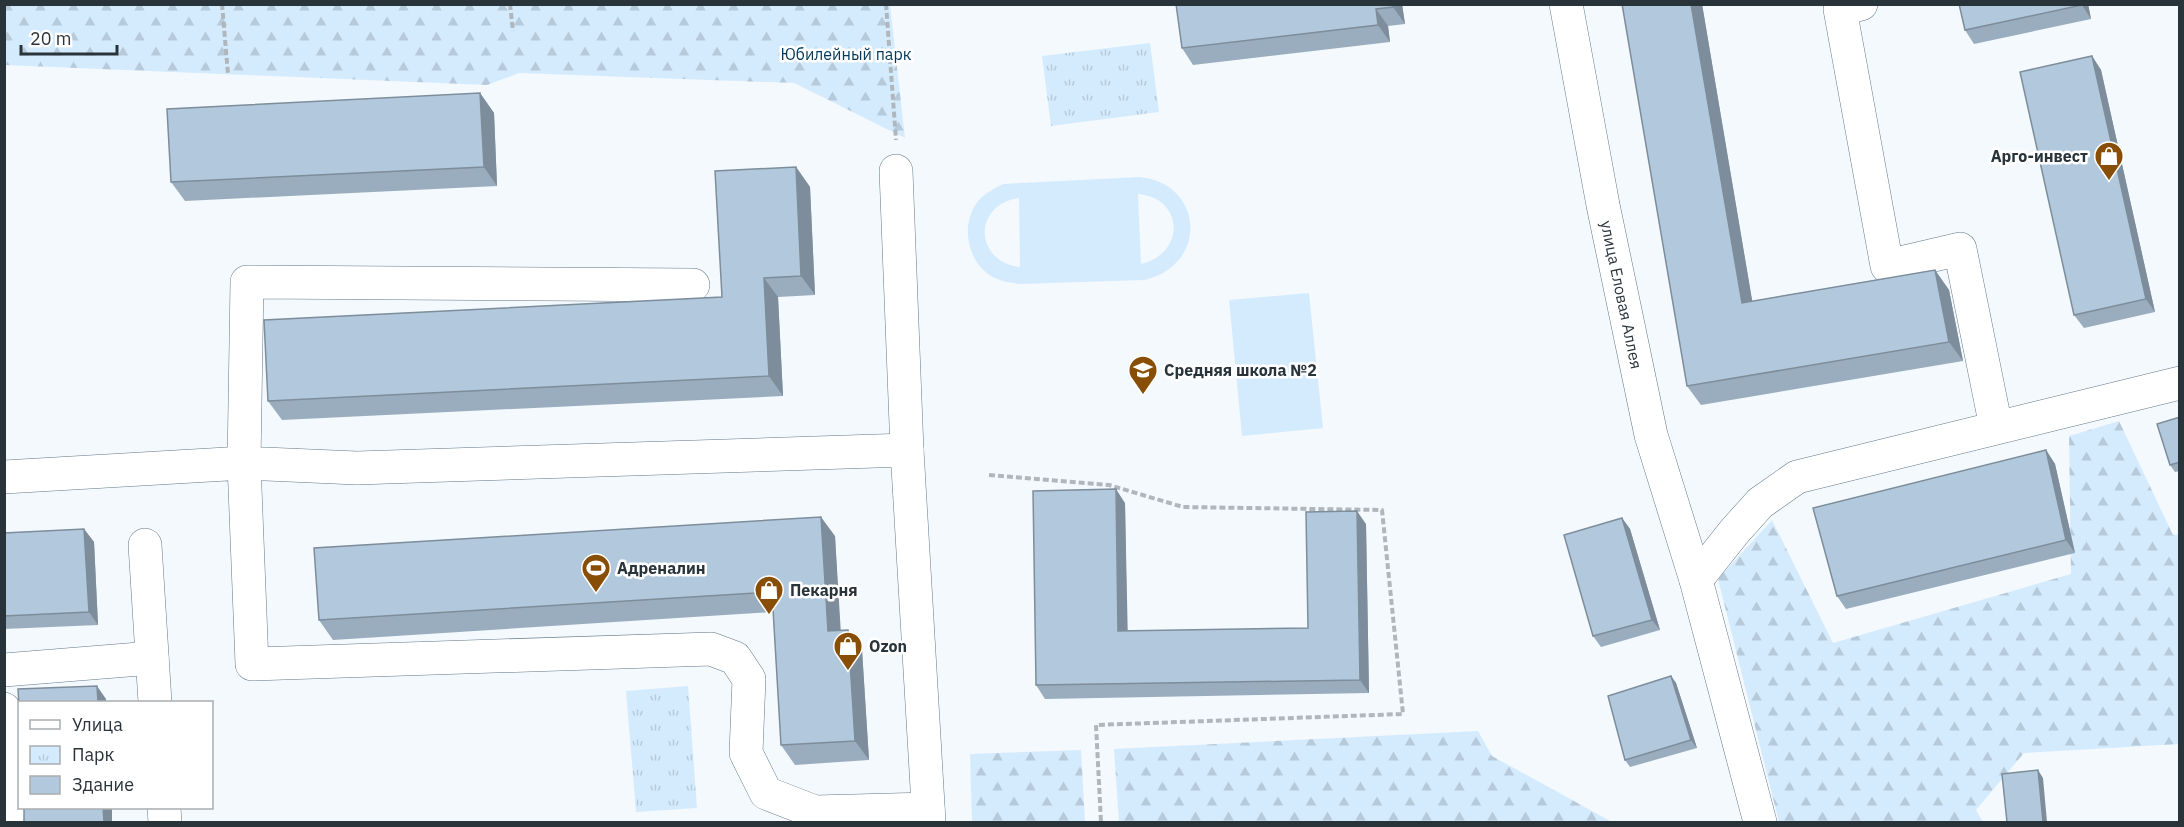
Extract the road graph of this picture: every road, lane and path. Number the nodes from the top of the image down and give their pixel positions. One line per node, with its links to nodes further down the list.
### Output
1 (222, 4): 7 (path)
2 (510, 4): 6 (path)
3 (886, 4): 8 (path)
4 (1566, 4): 17 (street, улица Еловая Аллея)
5 (1861, 4): 11 (street)
6 (513, 32)
7 (228, 74)
8 (896, 171): 12 (street)
9 (693, 285): 13 (street)
10 (2180, 383): 11 (street)
11 (1996, 427): 17 (street)
12 (907, 450): 13 (street); 22 (street)
13 (244, 463): 15 (street); 22 (street)
14 (989, 475): 24 (path)
15 (4, 477)
16 (145, 545): 18 (street)
17 (1696, 580): 25 (street, улица Еловая Аллея)
18 (152, 658): 19 (street); 20 (street)
19 (4, 670)
20 (155, 701)
21 (4, 709): 23 (street)
22 (929, 816)
23 (11, 822)
24 (1101, 822)
25 (1760, 822)

